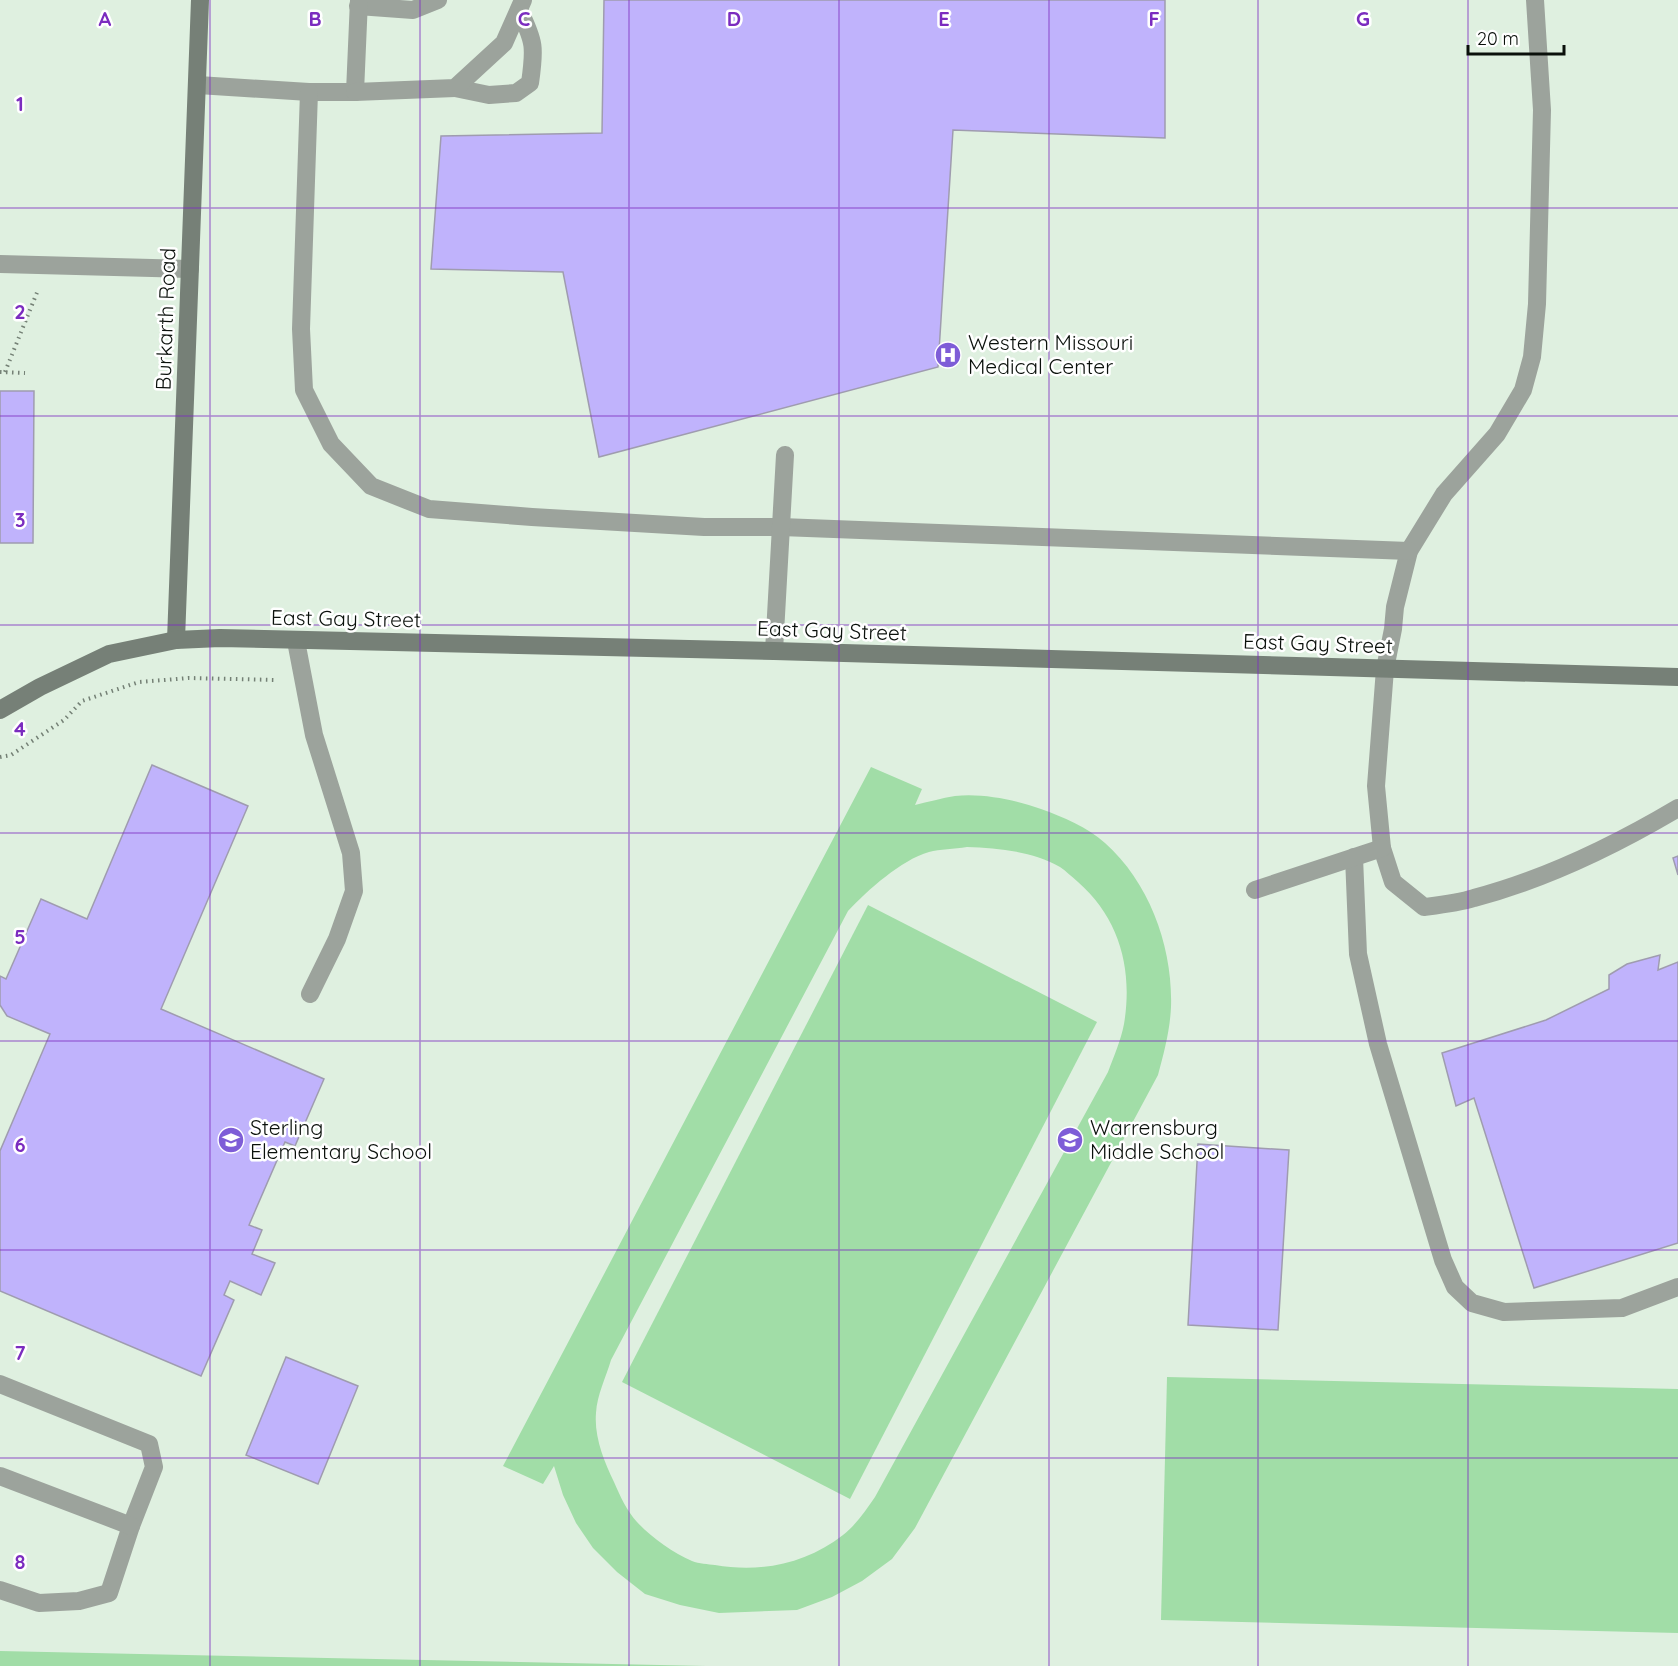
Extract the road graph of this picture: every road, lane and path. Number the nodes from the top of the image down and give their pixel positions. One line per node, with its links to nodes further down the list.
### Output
1 (200, 0): 6 (main road, Burkarth Road)
2 (438, 0): 4 (lane)
3 (1535, 0): 17 (lane)
4 (358, 3): 9 (lane)
5 (521, 5): 7 (lane); 7 (lane)
6 (198, 85): 8 (lane); 11 (main road, Burkarth Road)
7 (455, 88): 9 (lane)
8 (309, 92): 9 (lane); 16 (lane)
9 (355, 92)
10 (0, 264): 11 (lane)
11 (190, 269): 18 (main road, Burkarth Road)
12 (40, 284): 13 (path)
13 (2, 372): 14 (path)
14 (25, 373)
15 (785, 455): 16 (lane)
16 (781, 527): 17 (lane); 20 (lane)
17 (1409, 551): 21 (lane)
18 (176, 640): 19 (main road, East Gay Street); 24 (main road, East Gay Street)
19 (296, 641): 20 (main road, East Gay Street); 30 (lane)
20 (774, 651): 21 (main road, East Gay Street)
21 (1386, 669): 22 (main road, East Gay Street); 27 (lane)
22 (1678, 677)
23 (277, 680): 25 (path)
24 (0, 710)
25 (0, 757)
26 (1678, 808): 27 (lane)
27 (1382, 848): 28 (lane)
28 (1354, 857): 29 (lane); 31 (lane)
29 (1255, 890)
30 (310, 994)
31 (1678, 1287)
32 (0, 1384): 34 (lane)
33 (0, 1476): 34 (lane)
34 (131, 1526): 35 (lane)
35 (0, 1590)

